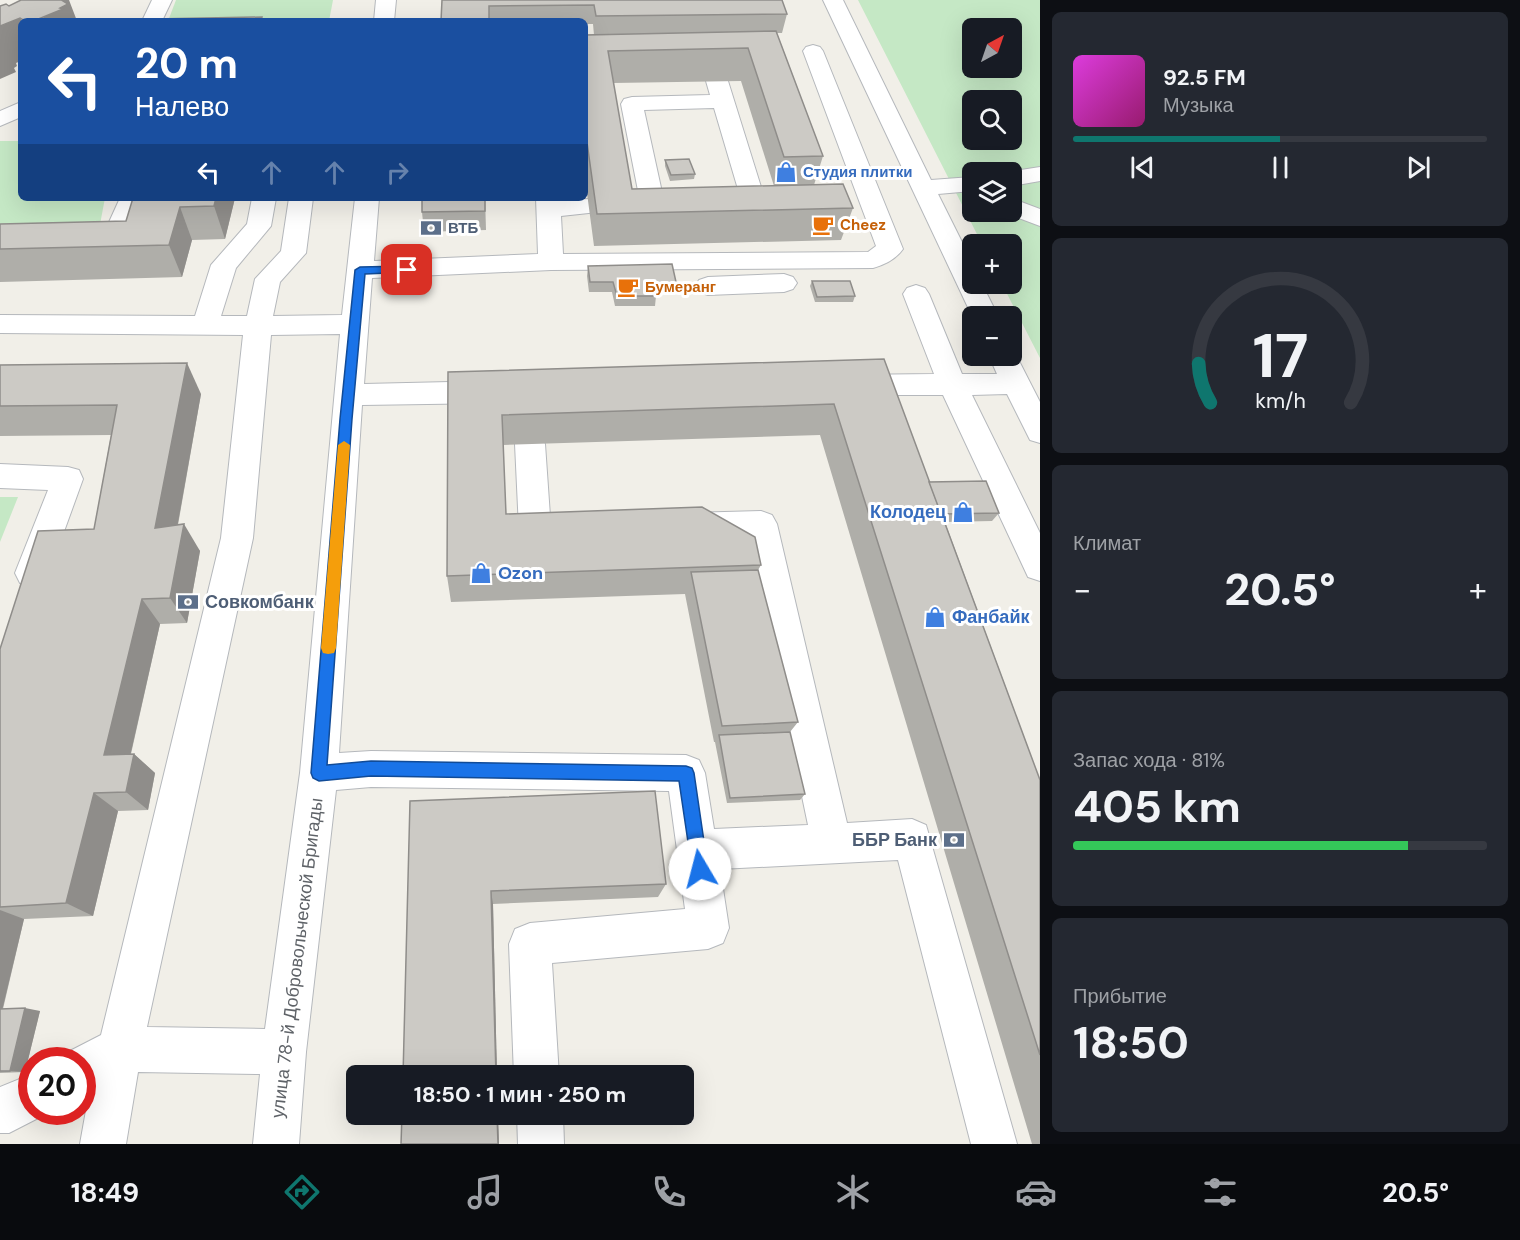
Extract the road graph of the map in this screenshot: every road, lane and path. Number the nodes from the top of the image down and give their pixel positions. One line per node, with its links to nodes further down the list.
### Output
1 (162, 0): 4 (street)
2 (386, 0): 5 (street)
3 (833, 0): 6 (street)
4 (153, 18)
5 (384, 18)
6 (857, 49): 12 (street); 24 (street)
7 (18, 110): 8 (street)
8 (0, 119)
9 (1040, 174): 10 (street)
10 (1022, 177)
11 (962, 186): 12 (street)
12 (923, 188): 29 (street)
13 (131, 201): 23 (street)
14 (263, 201): 33 (street)
15 (301, 201): 32 (street)
16 (367, 201): 26 (street, улица 78-й Добровольческой Бригады)
17 (548, 203): 20 (street); 25 (street)
18 (709, 204): 19 (street)
19 (654, 206)
20 (589, 207)
21 (1022, 211): 22 (street)
22 (1040, 218)
23 (0, 239)
24 (820, 261): 25 (street); 27 (street)
25 (551, 262): 26 (street)
26 (360, 270): 31 (street, улица 78-й Добровольческой Бригады)
27 (708, 286)
28 (916, 294): 35 (street)
29 (980, 306)
30 (0, 324): 33 (street)
31 (355, 324): 32 (street); 39 (street, улица 78-й Добровольческой Бригады)
32 (258, 325): 33 (street); 51 (street)
33 (205, 326)
34 (1008, 366): 36 (street)
35 (952, 383): 36 (street); 37 (street); 45 (street)
36 (1016, 384): 40 (street)
37 (823, 386)
38 (518, 392): 39 (street)
39 (348, 395): 47 (street, улица 78-й Добровольческой Бригады)
40 (1040, 432)
41 (530, 444): 44 (street)
42 (0, 476): 46 (street)
43 (654, 527): 48 (street)
44 (595, 528)
45 (1038, 561)
46 (24, 596)
47 (319, 773): 49 (street); 50 (street, улица 78-й Добровольческой Бригады)
48 (832, 844): 49 (street); 59 (street)
49 (697, 850): 52 (street)
50 (284, 1053): 51 (street); 57 (street, улица 78-й Добровольческой Бригады)
51 (101, 1059): 56 (street)
52 (536, 1065)
53 (18, 1105): 54 (street)
54 (0, 1110)
55 (540, 1125): 58 (street)
56 (103, 1144)
57 (276, 1144)
58 (541, 1144)
59 (994, 1144)

